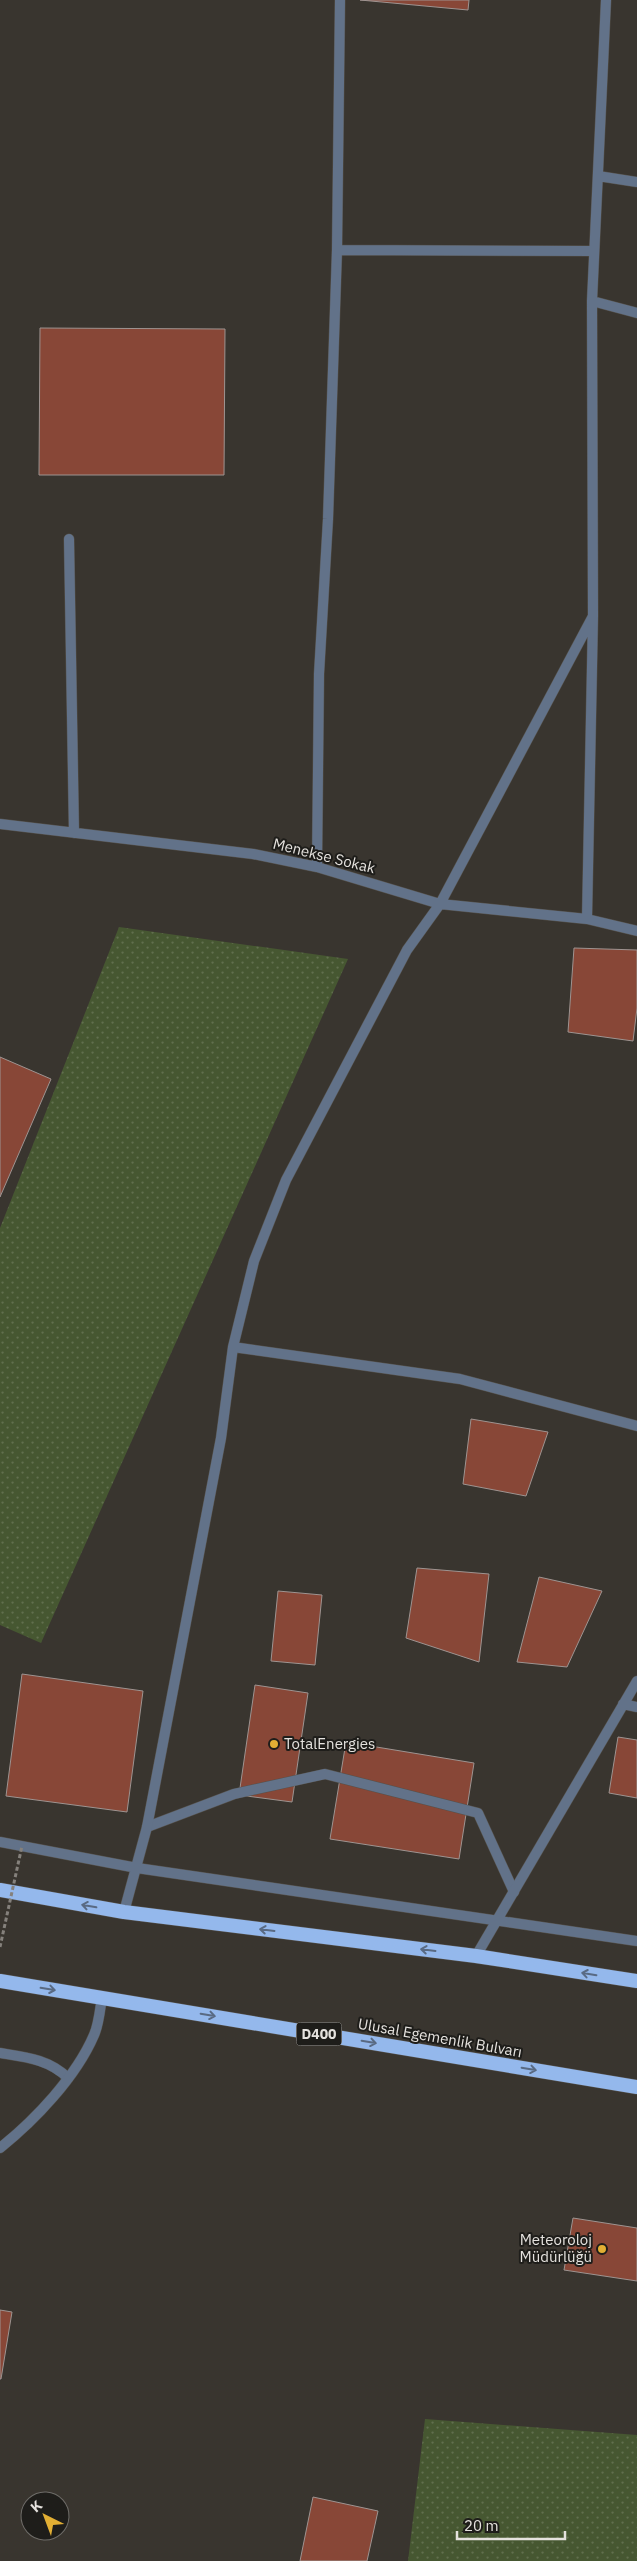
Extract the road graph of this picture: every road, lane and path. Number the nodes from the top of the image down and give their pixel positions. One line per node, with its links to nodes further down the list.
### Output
1 (340, 0): 5 (street)
2 (606, 0): 3 (street)
3 (598, 176): 4 (street); 6 (street)
4 (637, 182)
5 (337, 250): 6 (street); 13 (street)
6 (594, 252): 7 (street)
7 (592, 301): 8 (street); 10 (street)
8 (637, 313)
9 (69, 539): 12 (street)
10 (593, 616): 14 (street); 15 (street)
11 (0, 824): 12 (street, Menekse Sokak)
12 (74, 834): 13 (street, Menekse Sokak)
13 (317, 868): 14 (street, Menekse Sokak)
14 (440, 904): 15 (street, Menekse Sokak); 17 (street)
15 (587, 918): 16 (street, Menekse Sokak)
16 (637, 931)
17 (233, 1347): 18 (street); 22 (street)
18 (637, 1426)
19 (637, 1681): 20 (street)
20 (623, 1704): 21 (street); 27 (street)
21 (637, 1706)
22 (146, 1827): 25 (street); 27 (street)
23 (0, 1842): 24 (street)
24 (22, 1846): 25 (street); 31 (path, bridge)
25 (137, 1868): 28 (street); 29 (street)
26 (0, 1890): 28 (highway, one-way to 26)
27 (514, 1892): 29 (street)
28 (124, 1912): 32 (highway, one-way to 28)
29 (496, 1921): 30 (street); 32 (street)
30 (637, 1941)
31 (0, 1947)
32 (476, 1956): 34 (highway, one-way to 32)
33 (0, 1981): 35 (highway, Ulusal Egemenlik Bulvarı / D400, one-way to 35)
34 (637, 1981)
35 (102, 1997): 37 (street); 38 (highway, Ulusal Egemenlik Bulvarı / D400, one-way to 38)
36 (0, 2054): 37 (street)
37 (68, 2078): 39 (street)
38 (637, 2087)
39 (0, 2148)

